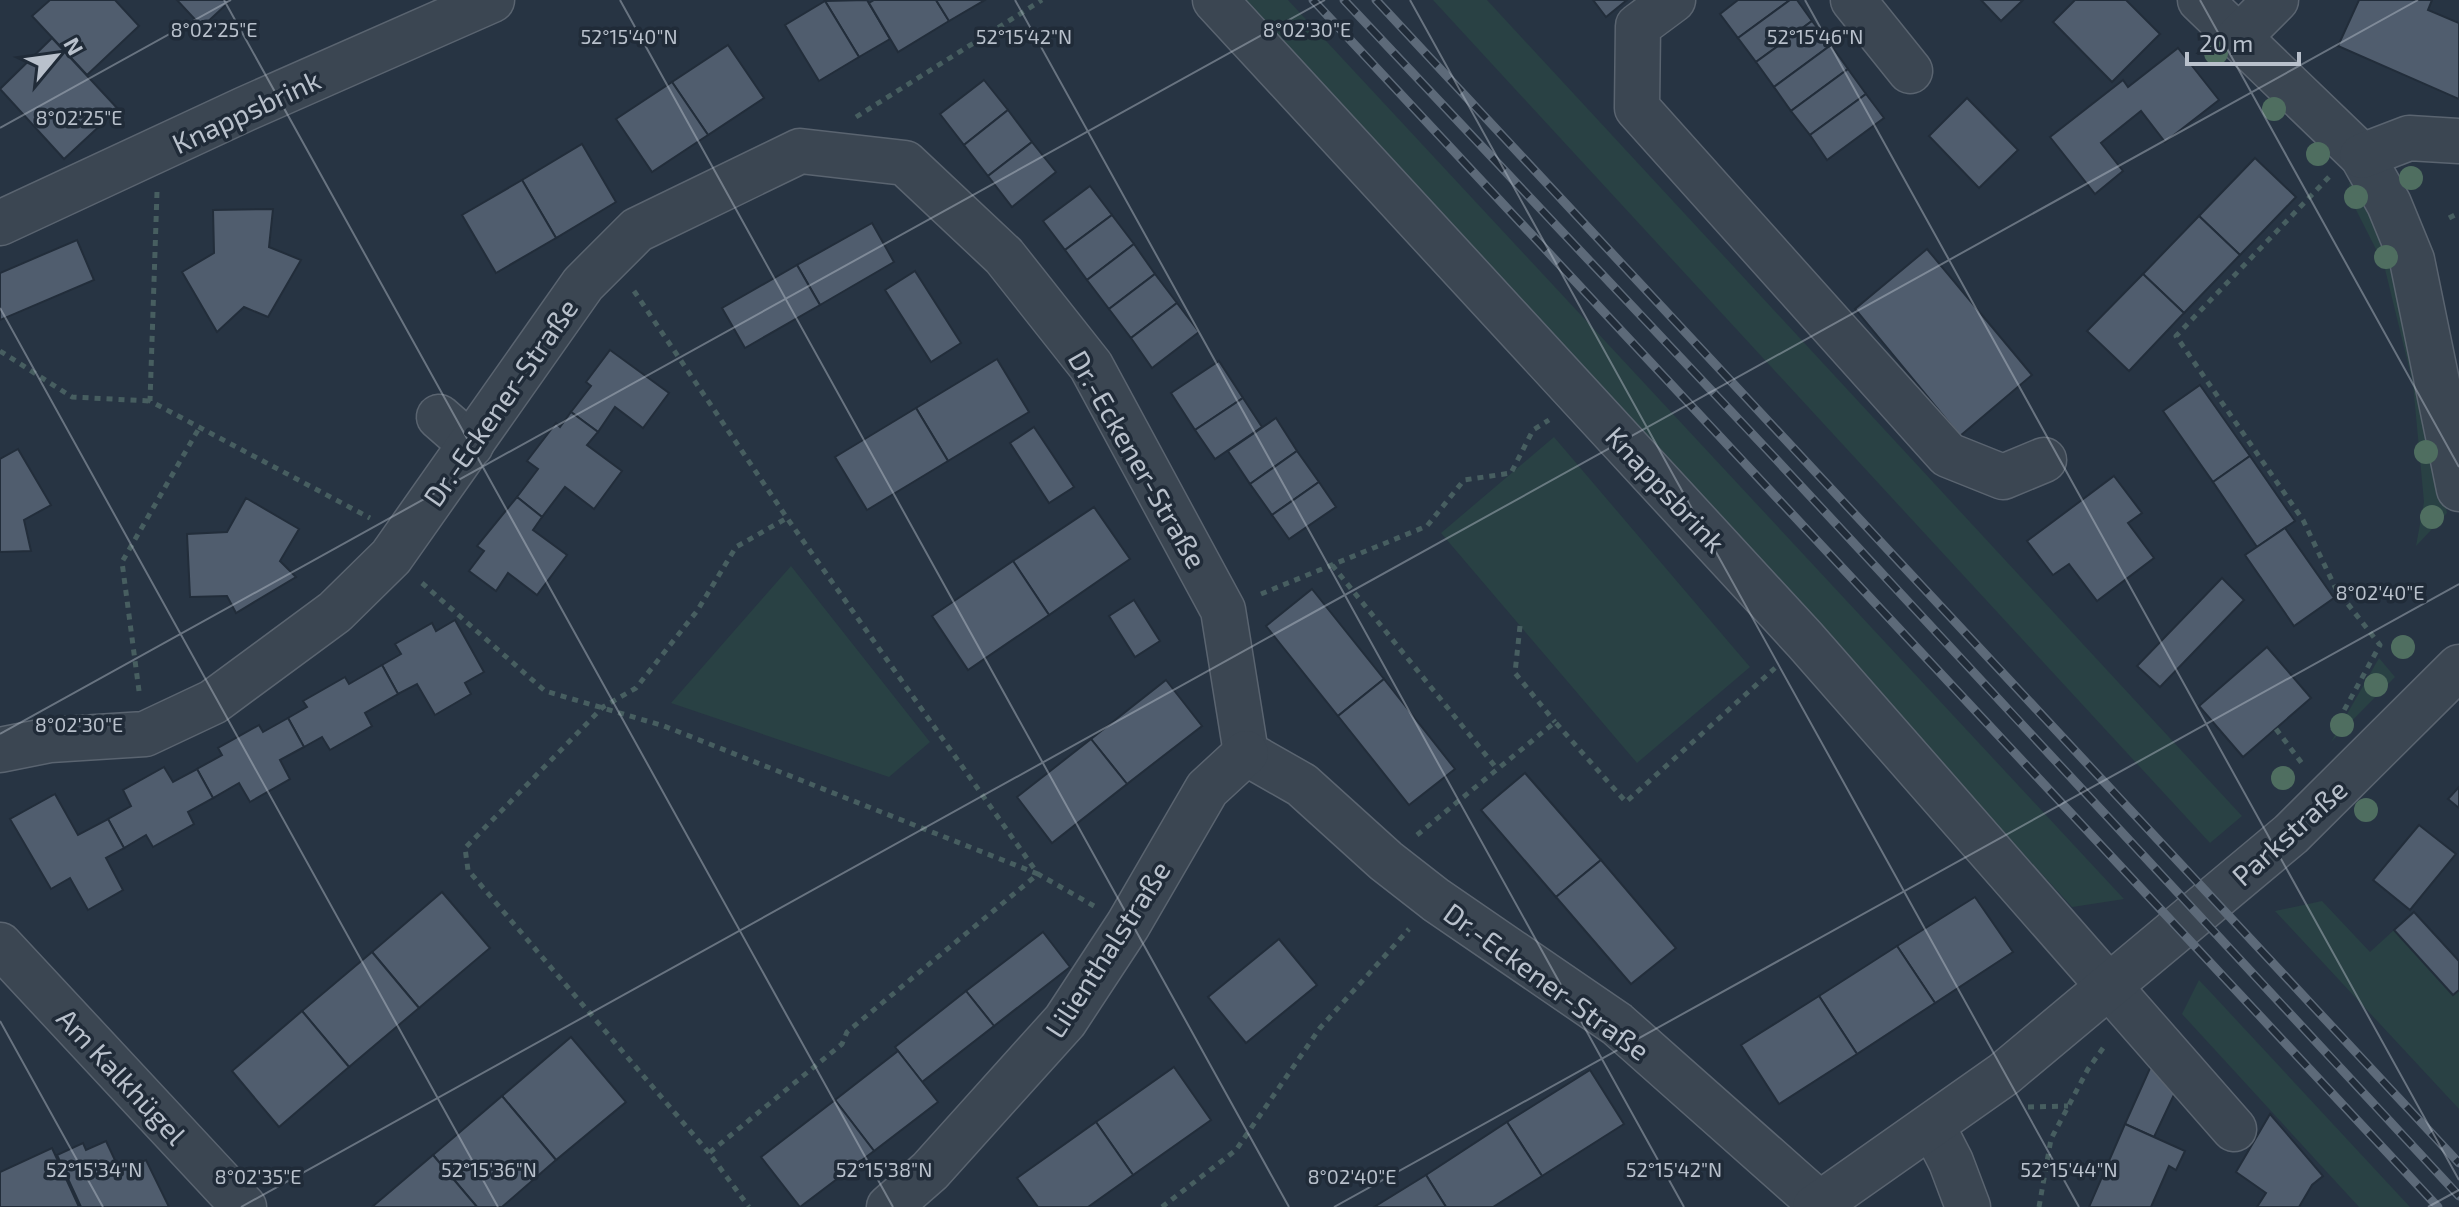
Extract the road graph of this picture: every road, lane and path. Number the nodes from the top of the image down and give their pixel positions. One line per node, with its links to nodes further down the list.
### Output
1 (492, 0): 12 (street, Knappsbrink)
2 (1042, 0): 10 (path)
3 (1215, 0): 20 (street, Knappsbrink)
4 (1673, 0): 25 (street)
5 (1853, 0): 9 (street)
6 (2200, 0): 8 (street)
7 (2276, 0): 8 (street)
8 (2239, 37): 13 (street)
9 (1910, 71)
10 (852, 119)
11 (2459, 141): 13 (street)
12 (159, 151): 17 (street, Knappsbrink); 21 (path)
13 (2362, 156): 26 (street)
14 (2326, 179): 38 (path)
15 (2459, 213): 16 (path)
16 (2449, 218)
17 (0, 223)
18 (611, 257): 24 (street, Dr.-Eckener-Straße); 27 (path); 30 (street, Dr.-Eckener-Straße)
19 (0, 351): 21 (path)
20 (1582, 399): 29 (path); 32 (street, Knappsbrink)
21 (150, 401): 23 (path)
22 (439, 417): 24 (street)
23 (198, 430): 28 (path); 37 (path)
24 (471, 445): 28 (street, Dr.-Eckener-Straße)
25 (2044, 460)
26 (2459, 489)
27 (787, 518): 34 (path); 44 (path)
28 (398, 547): 34 (path); 37 (street, Dr.-Eckener-Straße)
29 (1332, 565): 30 (path); 41 (path)
30 (1223, 610): 40 (street, Dr.-Eckener-Straße)
31 (1520, 626): 35 (path)
32 (1805, 640): 35 (path); 48 (street, Knappsbrink)
33 (2459, 667): 48 (street, Parkstraße)
34 (603, 707): 44 (path); 51 (path)
35 (1555, 722): 41 (path)
36 (2276, 729): 42 (path)
37 (145, 734): 39 (street, Dr.-Eckener-Straße)
38 (2324, 748)
39 (0, 750)
40 (1246, 753): 43 (street, Dr.-Eckener-Straße); 46 (street, Lilienthalstraße)
41 (1498, 770): 43 (path)
42 (2310, 773)
43 (1386, 861): 45 (street, Dr.-Eckener-Straße)
44 (1038, 874): 46 (path); 51 (path)
45 (1436, 900): 52 (street, Dr.-Eckener-Straße); 56 (path)
46 (1128, 925): 55 (street, Lilienthalstraße)
47 (0, 945): 53 (street, Am Kalkhügel)
48 (2108, 986): 49 (street, Parkstraße); 50 (street, Knappsbrink)
49 (1933, 1127): 52 (street, Parkstraße); 57 (street)
50 (2234, 1129)
51 (709, 1153): 54 (path)
52 (1817, 1206)
53 (244, 1207)
54 (749, 1207)
55 (889, 1207)
56 (1162, 1207)
57 (1968, 1207)

